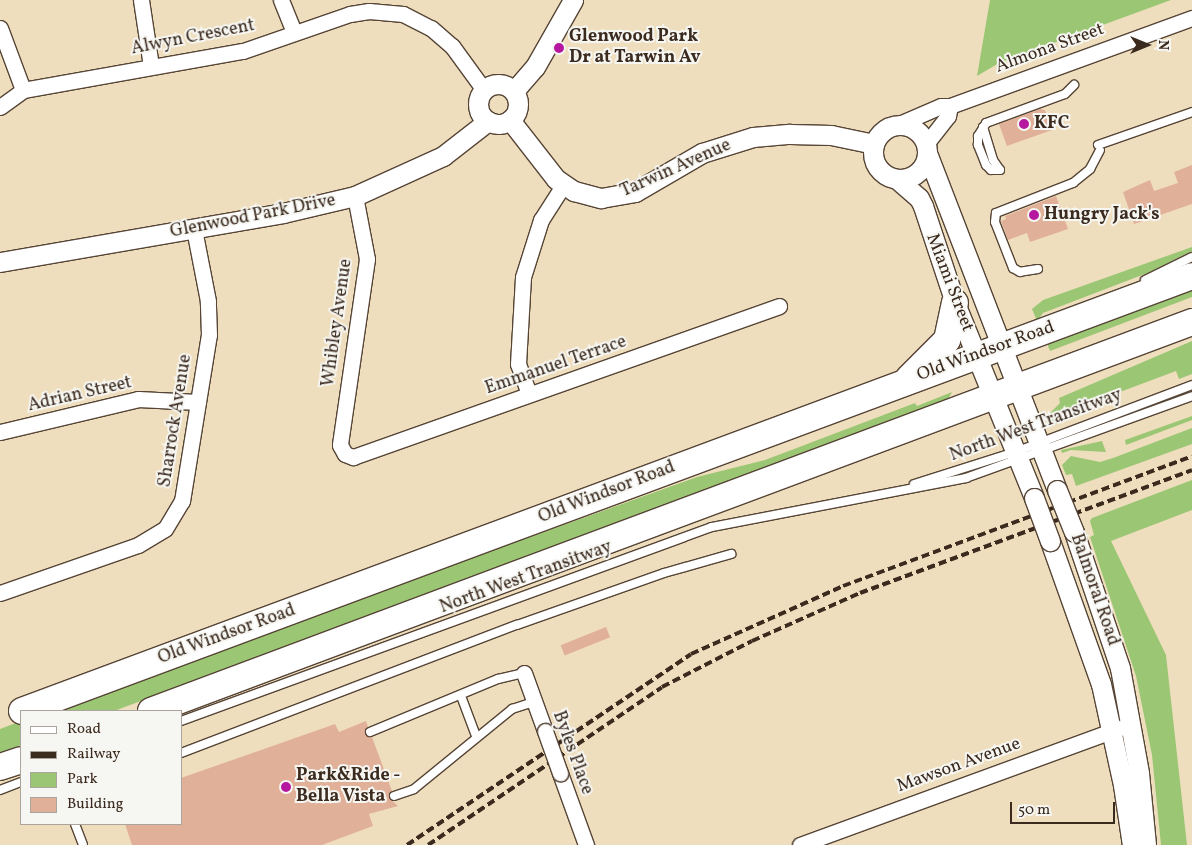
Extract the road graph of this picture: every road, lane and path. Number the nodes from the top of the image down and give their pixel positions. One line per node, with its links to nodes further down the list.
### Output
1 (141, 0): 8 (street)
2 (281, 0): 7 (street)
3 (573, 0): 12 (street)
4 (404, 7): 7 (street, Alwyn Crescent); 11 (street, Alwyn Crescent)
5 (1192, 18): 13 (street, Almona Street)
6 (0, 28): 10 (street)
7 (294, 33): 8 (street, Alwyn Crescent)
8 (151, 66): 10 (street, Alwyn Crescent)
9 (1074, 86): 21 (lane)
10 (22, 90): 14 (street, Alwyn Crescent)
11 (484, 90): 12 (street); 17 (street)
12 (514, 91): 16 (street)
13 (950, 106): 18 (street, Almona Street); 20 (street)
14 (0, 108)
15 (1192, 112): 28 (lane)
16 (510, 120): 17 (street); 23 (street, Tarwin Avenue)
17 (488, 121): 24 (street, Glenwood Park Drive)
18 (897, 125): 19 (street); 20 (street)
19 (874, 144): 22 (street); 23 (street, Tarwin Avenue)
20 (926, 149): 22 (street); 34 (street, Miami Street)
21 (1000, 170)
22 (897, 179): 31 (street, Miami Street)
23 (564, 184): 38 (street)
24 (354, 196): 25 (street, Glenwood Park Drive); 43 (street, Whibley Avenue)
25 (194, 229): 27 (street, Glenwood Park Drive); 40 (street, Sharrock Avenue)
26 (1192, 257): 30 (lane)
27 (0, 262)
28 (1038, 269)
29 (1192, 276): 34 (highway, Old Windsor Road)
30 (1136, 284)
31 (956, 303): 34 (street, Miami Street); 35 (highway)
32 (779, 306): 38 (street, Emmanuel Terrace)
33 (1192, 322): 37 (highway)
34 (989, 351): 35 (highway, Old Windsor Road); 37 (street, Miami Street); 37 (street, Balmoral Road)
35 (906, 382): 50 (highway, Old Windsor Road)
36 (1192, 385): 42 (lane, North West Transitway)
37 (1005, 391): 42 (street, Balmoral Road); 44 (street, Balmoral Road); 51 (highway)
38 (529, 394): 43 (street, Emmanuel Terrace)
39 (1192, 396): 42 (lane, North West Transitway)
40 (198, 402): 41 (street, Adrian Street); 46 (street, Sharrock Avenue)
41 (0, 432)
42 (1040, 448): 44 (lane, North West Transitway); 55 (street, Balmoral Road, bridge)
43 (345, 454)
44 (1017, 456): 54 (lane, North West Transitway); 56 (street, Balmoral Road, bridge)
45 (731, 554): 59 (lane)
46 (0, 593)
47 (524, 673): 48 (lane); 49 (street, Byles Place)
48 (461, 696): 57 (lane); 58 (lane)
49 (534, 702): 58 (lane); 67 (street, Byles Place, bridge)
50 (25, 710)
51 (154, 710)
52 (20, 712): 53 (highway, Old Windsor Road)
53 (0, 719)
54 (182, 721)
55 (1132, 724): 56 (street, Mawson Avenue); 70 (street, Balmoral Road)
56 (1112, 731): 68 (street, Mawson Avenue); 69 (street, Balmoral Road)
57 (370, 732)
58 (476, 736): 64 (lane)
59 (182, 753)
60 (20, 760): 61 (highway)
61 (0, 768)
62 (20, 782): 63 (lane)
63 (0, 790)
64 (394, 796)
65 (75, 825): 66 (lane)
66 (83, 845)
67 (586, 845)
68 (800, 845)
69 (1132, 845)
70 (1146, 845)

